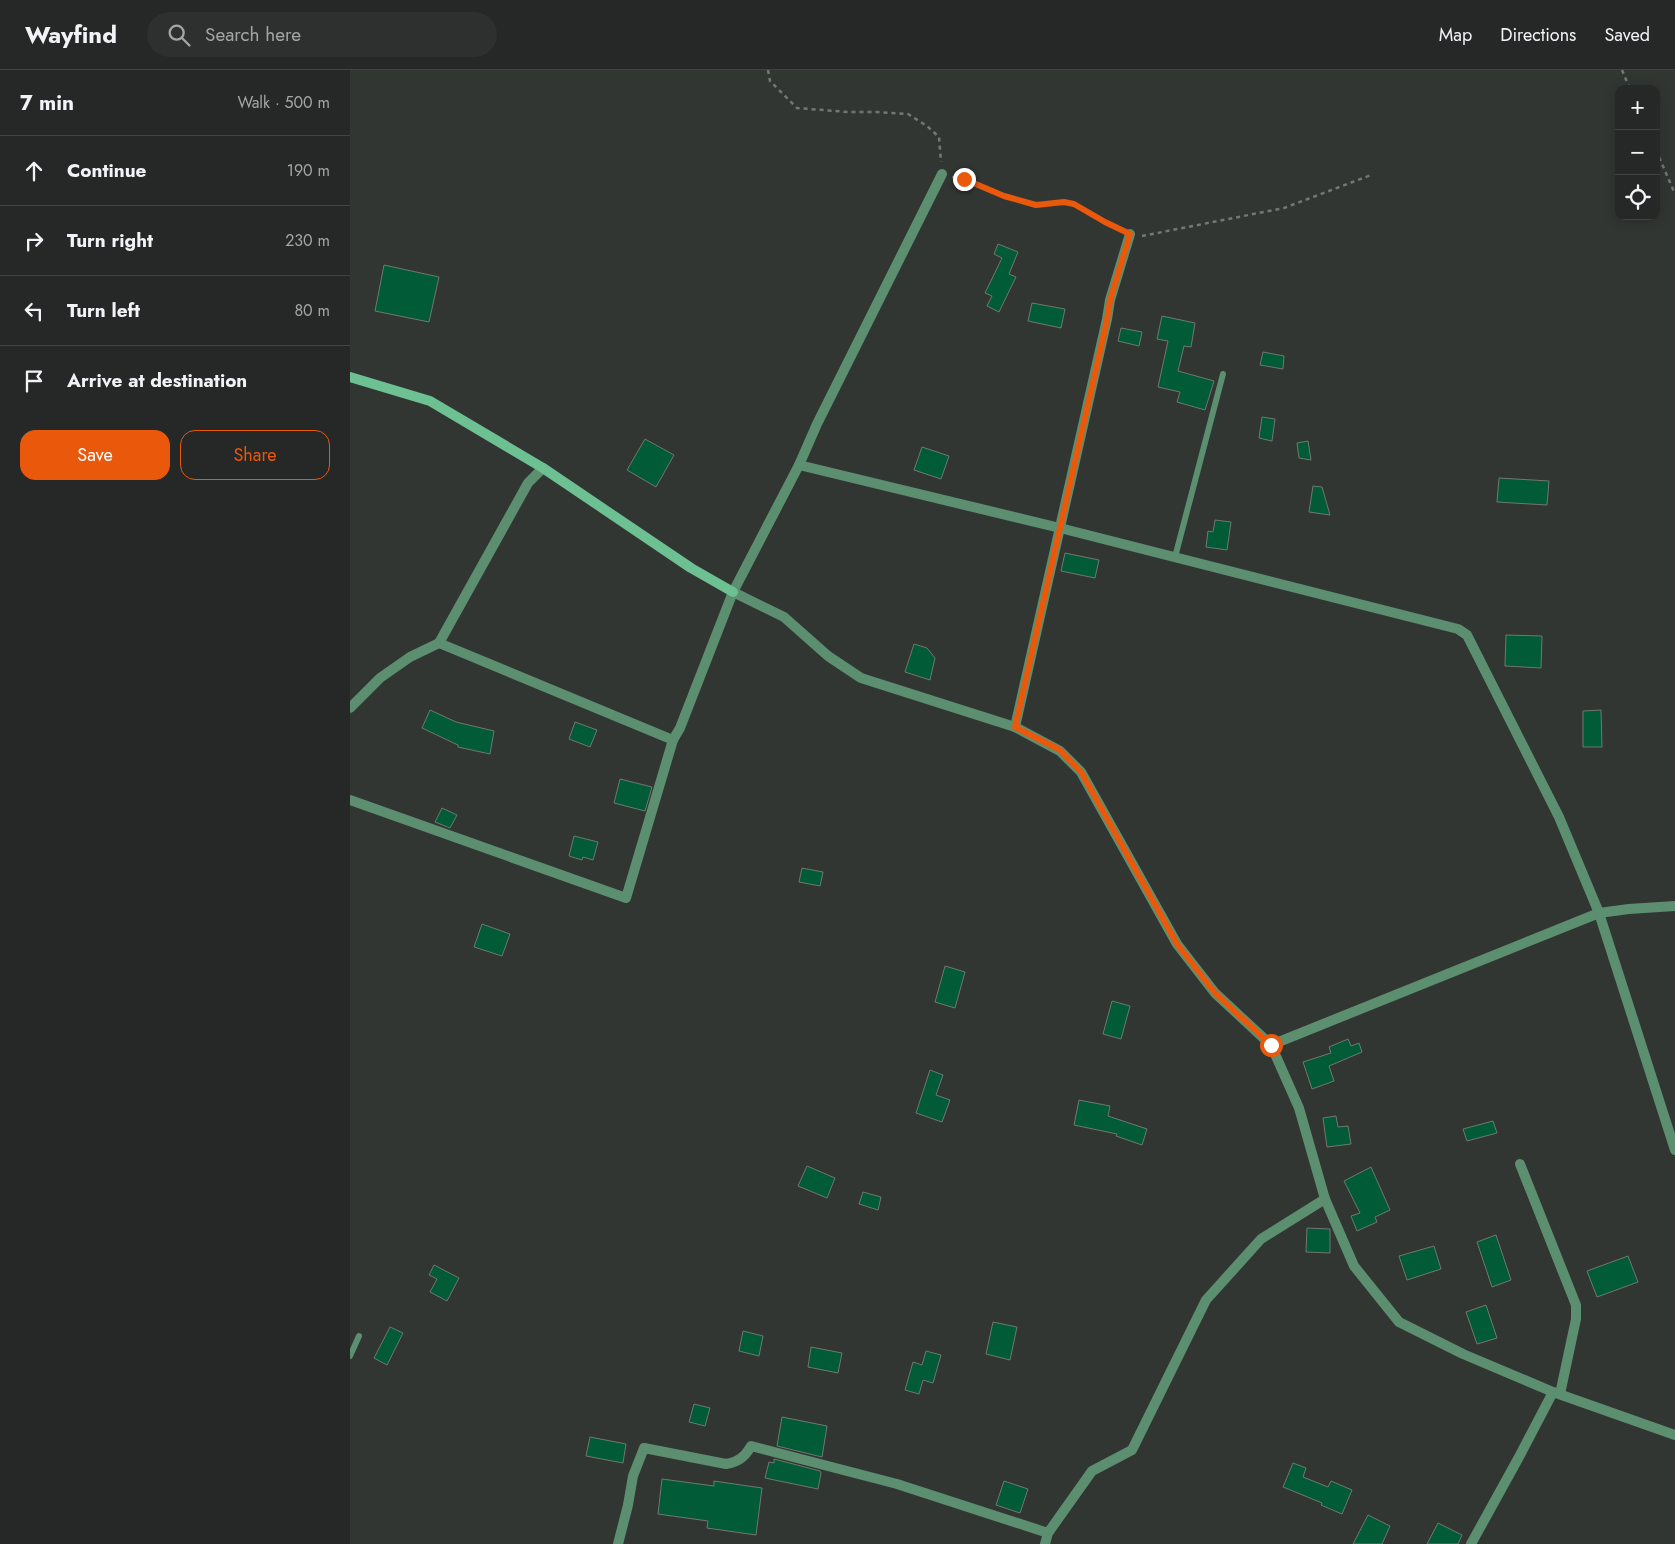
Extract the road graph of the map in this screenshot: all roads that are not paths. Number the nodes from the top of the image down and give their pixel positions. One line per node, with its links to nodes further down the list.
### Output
1 (942, 174): 5 (street)
2 (1130, 234): 7 (street)
3 (1223, 374): 8 (lane)
4 (350, 377): 6 (street)
5 (799, 465): 7 (street); 9 (street)
6 (543, 468): 9 (street); 10 (street)
7 (1060, 528): 8 (street); 12 (street)
8 (1175, 557): 16 (street)
9 (733, 592): 12 (street); 13 (street)
10 (439, 643): 11 (street); 13 (street)
11 (350, 708)
12 (1015, 727): 17 (street)
13 (673, 740): 14 (street)
14 (350, 800)
15 (1675, 906): 16 (street)
16 (1599, 913): 17 (street); 18 (street)
17 (1271, 1045): 20 (street)
18 (1675, 1150)
19 (1520, 1164): 23 (street)
20 (1325, 1198): 23 (street); 25 (street)
21 (359, 1336): 22 (lane)
22 (350, 1356)
23 (1556, 1393): 24 (street); 28 (street)
24 (1675, 1435)
25 (1048, 1533): 26 (street); 27 (street)
26 (618, 1544)
27 (1045, 1544)
28 (1471, 1544)

